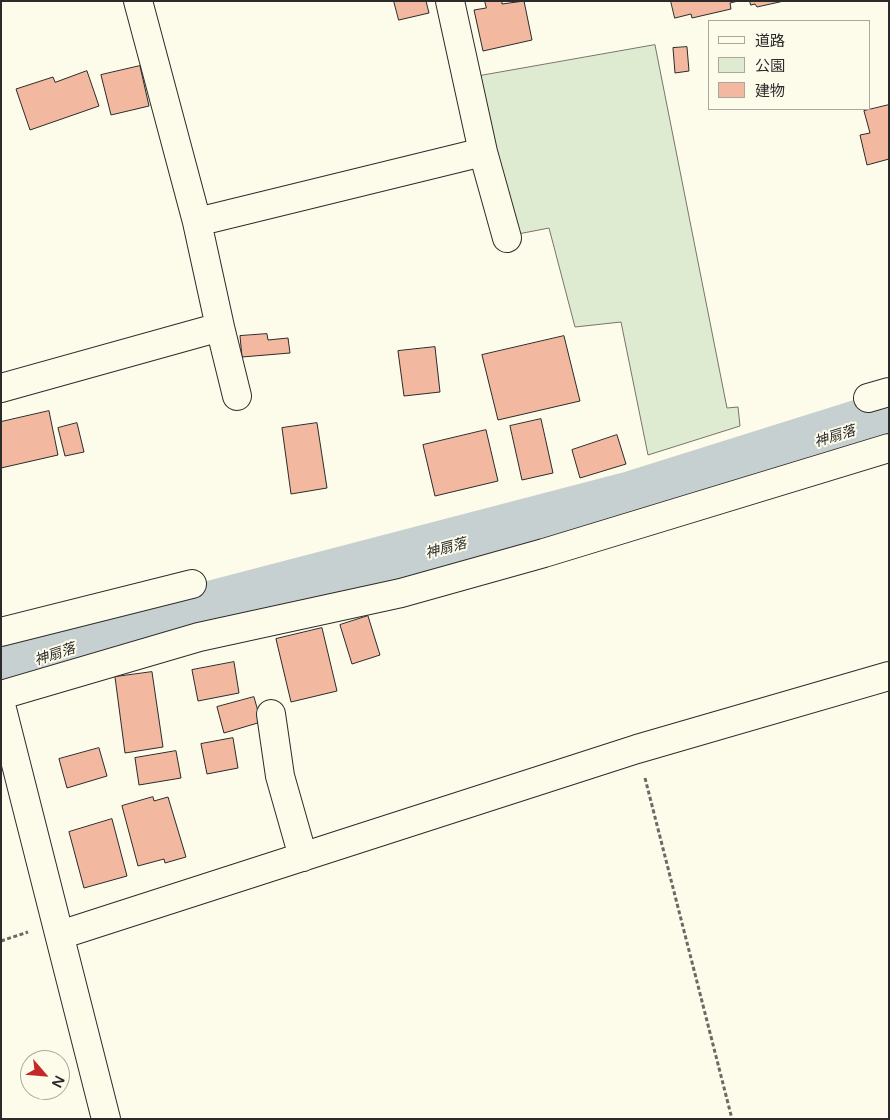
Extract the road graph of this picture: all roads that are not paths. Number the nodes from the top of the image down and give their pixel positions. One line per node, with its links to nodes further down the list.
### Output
1 (138, 1): 4 (street)
2 (450, 1): 3 (street)
3 (483, 152): 4 (street); 5 (street)
4 (197, 222): 6 (street)
5 (507, 238)
6 (220, 327): 7 (street); 8 (street)
7 (1, 388)
8 (237, 396)
9 (889, 448): 13 (street)
10 (192, 584): 11 (street)
11 (1, 632)
12 (889, 676): 16 (street)
13 (1, 695)
14 (1, 705): 17 (street)
15 (271, 714): 16 (street)
16 (303, 857): 17 (street)
17 (60, 935): 18 (street)
18 (106, 1119)

